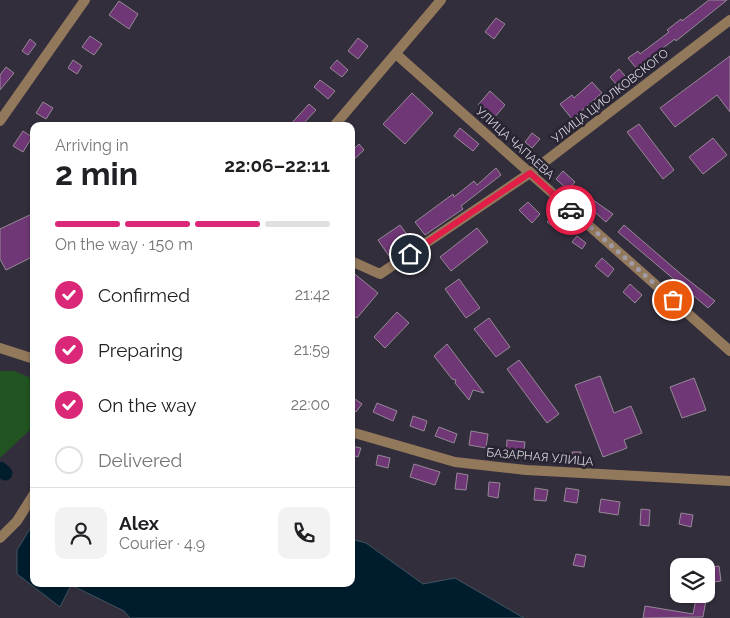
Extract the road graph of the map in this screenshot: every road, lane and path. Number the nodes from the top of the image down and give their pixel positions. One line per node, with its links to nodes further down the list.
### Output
1 (85, 0): 5 (street)
2 (441, 0): 4 (street)
3 (730, 21): 7 (street, УЛИЦА ЦИОЛКОВСКОГО)
4 (396, 54): 6 (street); 7 (street, УЛИЦА ЧАПАЕВА)
5 (0, 121)
6 (337, 122)
7 (530, 173): 8 (street, УЛИЦА ЦИОЛКОВСКОГО); 10 (street, УЛИЦА ЧАПАЕВА)
8 (355, 263)
9 (0, 348): 11 (street)
10 (730, 351)
11 (30, 358)
12 (355, 433): 13 (street, БАЗАРНАЯ УЛИЦА)
13 (730, 481)
14 (30, 500): 15 (street)
15 (0, 538)

